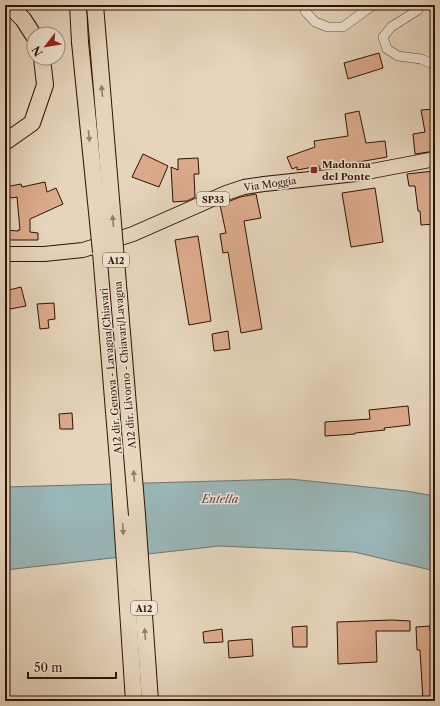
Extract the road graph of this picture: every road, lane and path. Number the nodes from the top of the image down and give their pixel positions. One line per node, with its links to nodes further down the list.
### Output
1 (9, 5): 8 (highway)
2 (74, 5): 9 (highway)
3 (78, 5): 9 (highway, A12)
4 (95, 5): 16 (highway, A12 dir. Livorno - Chiavari/Lavagna / A12, one-way to 4, bridge)
5 (305, 5): 6 (street)
6 (373, 5)
7 (419, 5): 11 (street)
8 (28, 26)
9 (79, 36): 15 (highway, A12 dir. Genova - Lavagna/Chiavari / A12, one-way to 15, bridge)
10 (43, 66): 12 (highway)
11 (435, 66)
12 (5, 142)
13 (432, 161): 14 (main road, Via Moggia / SP33)
14 (5, 254)
15 (134, 701)
16 (150, 701)

